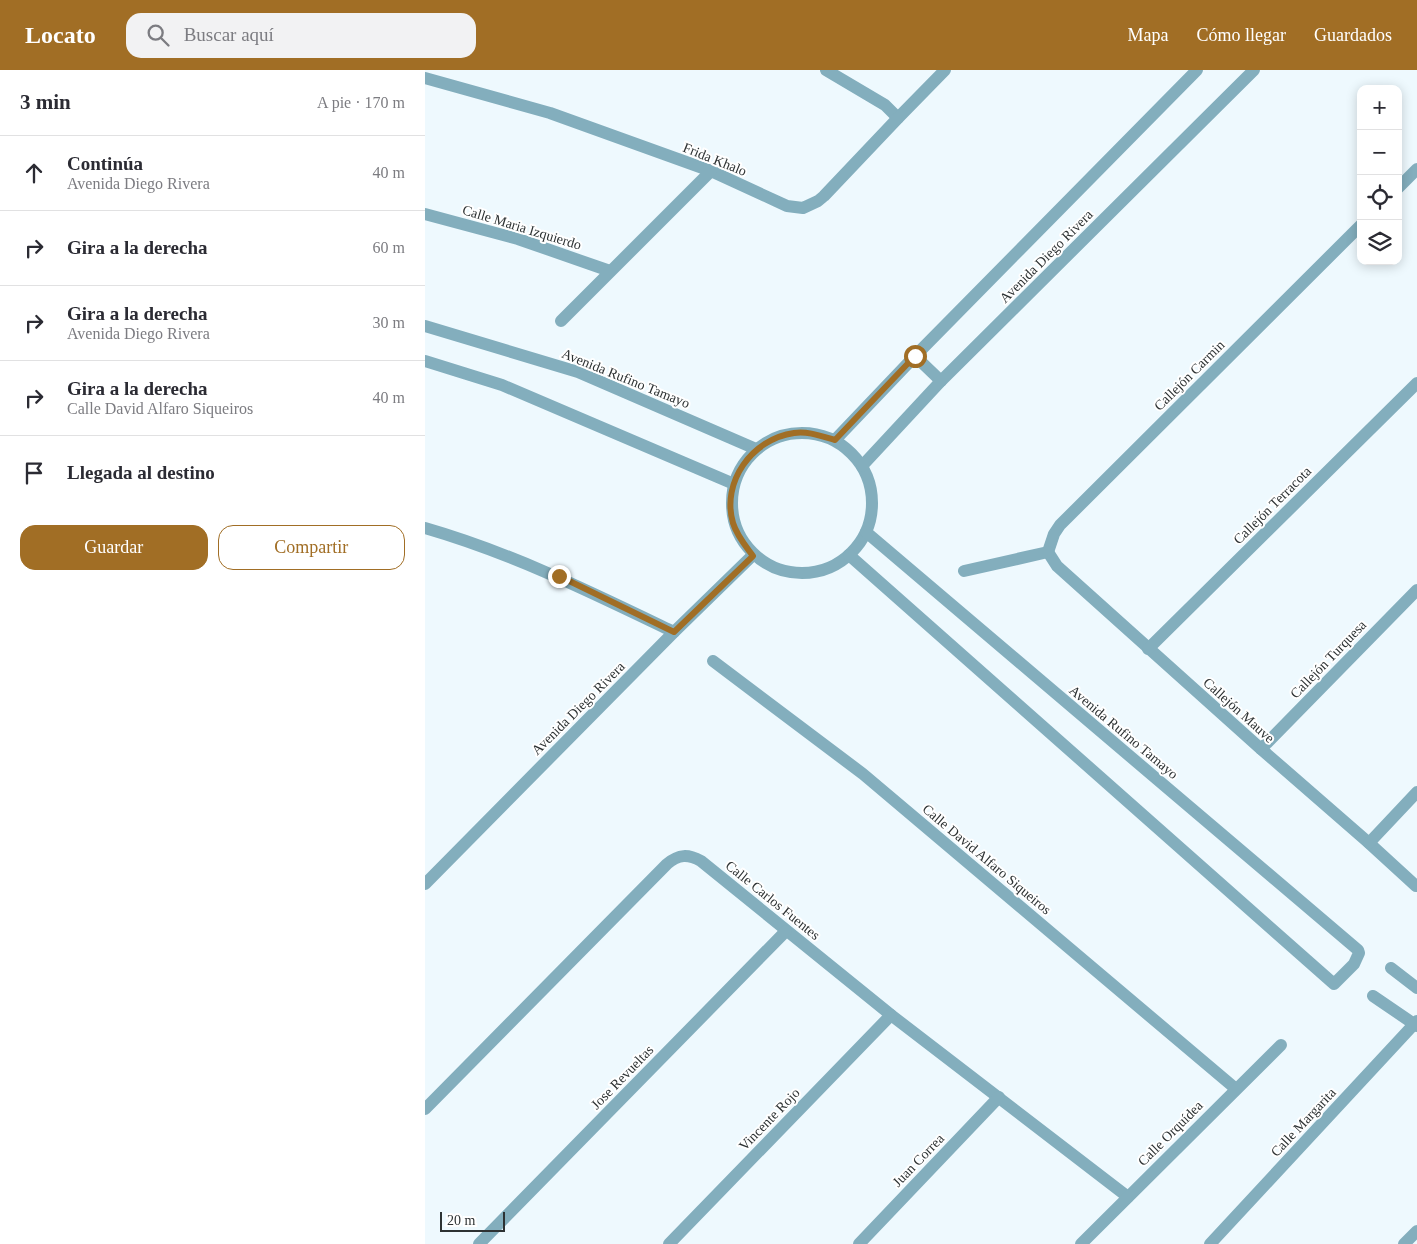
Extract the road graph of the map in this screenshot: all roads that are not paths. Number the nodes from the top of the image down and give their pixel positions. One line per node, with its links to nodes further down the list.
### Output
1 (945, 70): 6 (street, Frida Khalo)
2 (1197, 70): 15 (street, Avenida Diego Rivera)
3 (1254, 70): 17 (street, Avenida Diego Rivera)
4 (830, 71): 6 (street)
5 (425, 78): 8 (street, Frida Khalo)
6 (898, 118): 8 (street, Frida Khalo)
7 (1417, 169): 9 (street)
8 (711, 172): 12 (street)
9 (1402, 184)
10 (425, 214): 12 (street, Calle Maria Izquierdo)
11 (1357, 229): 25 (street, Callejón Carmin)
12 (610, 271): 13 (street)
13 (561, 321)
14 (425, 326): 20 (street, Avenida Rufino Tamayo)
15 (915, 356): 17 (street); 19 (street, Avenida Diego Rivera)
16 (425, 361): 22 (street)
17 (941, 381): 21 (street, Avenida Diego Rivera)
18 (1417, 383): 31 (street, Callejón Terracota)
19 (835, 440): 20 (street); 21 (street)
20 (756, 449): 22 (street)
21 (862, 466): 24 (street)
22 (733, 484): 27 (street)
23 (425, 528): 30 (street)
24 (866, 532): 26 (street); 26 (street, Avenida Rufino Tamayo)
25 (1048, 552): 28 (street); 31 (street, Callejón Mauve)
26 (849, 555): 27 (street)
27 (753, 556): 30 (street, Avenida Diego Rivera)
28 (964, 571)
29 (1417, 590): 33 (street, Callejón Turquesa)
30 (674, 632): 36 (street, Avenida Diego Rivera)
31 (1149, 649): 33 (street, Callejón Mauve)
32 (713, 661): 45 (street, Calle David Alfaro Siqueiros)
33 (1261, 749): 35 (street, Callejón Mauve)
34 (1417, 792): 35 (street)
35 (1369, 842): 37 (street, Callejón Mauve)
36 (425, 884)
37 (1416, 886)
38 (786, 931): 42 (street, Calle Carlos Fuentes); 47 (street, Calle Carlos Fuentes); 50 (street, Jose Revueltas)
39 (1391, 968): 40 (street)
40 (1417, 988)
41 (1373, 996): 43 (street)
42 (891, 1015): 46 (street, Calle Carlos Fuentes); 51 (street, Vincente Rojo)
43 (1416, 1024): 54 (street, Calle Margarita)
44 (1281, 1045): 45 (street, Calle Orquídea)
45 (1236, 1089): 48 (street, Calle Orquídea)
46 (999, 1097): 48 (street, Calle Carlos Fuentes); 52 (street, Juan Correa)
47 (425, 1109)
48 (1128, 1197): 53 (street, Calle Orquídea)
49 (1417, 1231): 55 (street)
50 (479, 1244)
51 (669, 1244)
52 (859, 1244)
53 (1081, 1244)
54 (1210, 1244)
55 (1404, 1244)

